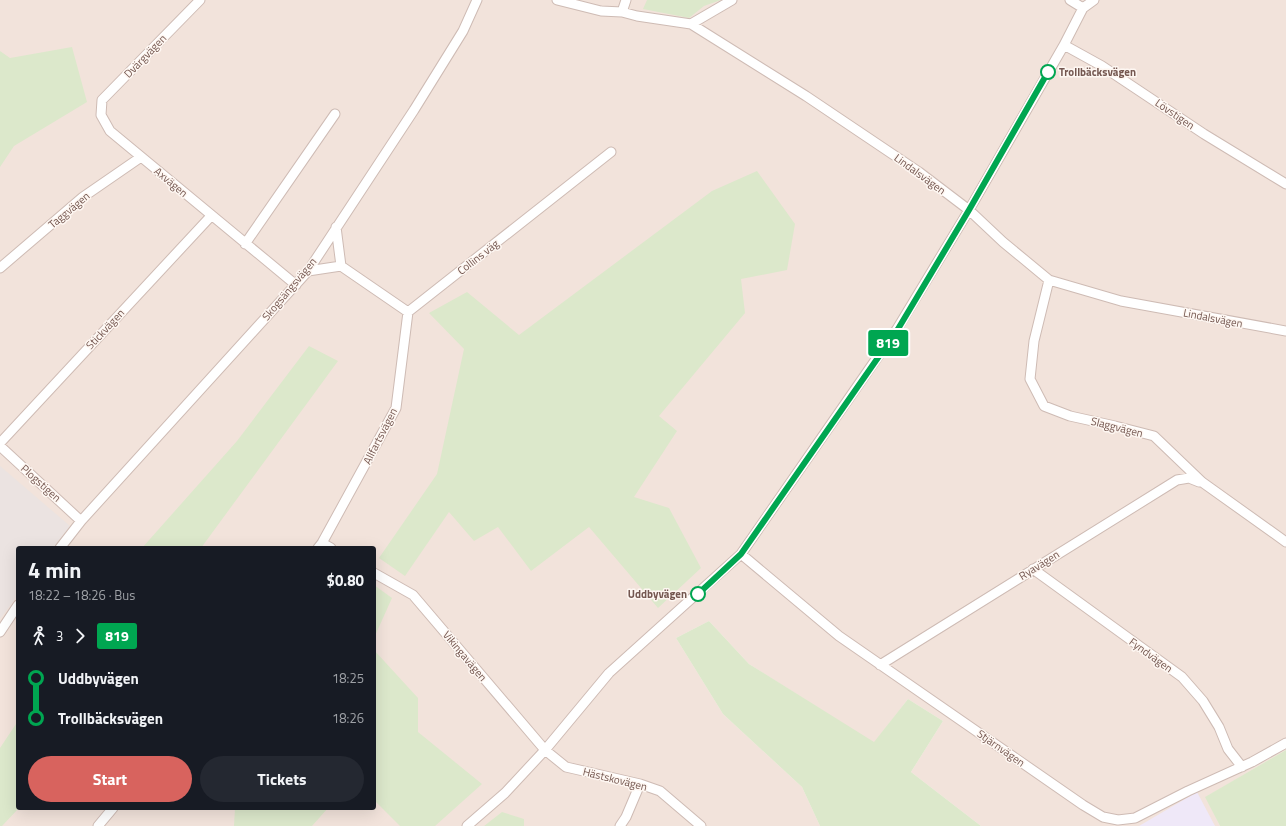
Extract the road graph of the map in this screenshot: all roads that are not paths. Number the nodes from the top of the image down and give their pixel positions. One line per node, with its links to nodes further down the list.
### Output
1 (200, 0): 13 (street, Dvärgvägen)
2 (477, 0): 19 (street, Skogsängsvägen)
3 (557, 0): 9 (street, Lindalsvägen)
4 (626, 0): 9 (street)
5 (732, 0): 10 (street)
6 (1070, 0): 8 (street)
7 (1094, 0): 8 (street)
8 (1083, 8): 11 (street)
9 (622, 12): 10 (street, Lindalsvägen)
10 (691, 24): 17 (street, Lindalsvägen)
11 (1064, 45): 16 (street, Lövstigen); 17 (street)
12 (335, 114): 20 (street)
13 (101, 116): 15 (street, Axvägen)
14 (611, 152): 26 (street, Collins väg)
15 (141, 157): 18 (street, Axvägen); 22 (street, Taggvägen)
16 (1286, 184)
17 (969, 210): 24 (street, Lindalsvägen); 35 (street)
18 (211, 216): 20 (street, Axvägen); 28 (street, Stickvägen)
19 (336, 227): 21 (street); 23 (street, Skogsängsvägen)
20 (245, 244): 25 (street, Axvägen)
21 (341, 266): 23 (street); 26 (street)
22 (0, 268)
23 (308, 271): 25 (street, Skogsängsvägen)
24 (1049, 280): 27 (street, Lindalsvägen); 30 (street, Slaggvägen)
25 (296, 285): 31 (street, Skogsängsvägen)
26 (408, 312): 33 (street, Allfartsvägen)
27 (1286, 331)
28 (0, 443)
29 (0, 446): 31 (street, Plogstigen)
30 (1202, 482): 32 (street, Slaggvägen); 36 (street, Ryavägen)
31 (81, 521): 34 (street, Skogsängsvägen)
32 (1286, 542)
33 (320, 545)
34 (62, 546)
35 (741, 554): 40 (street, Stjärnvägen); 42 (street)
36 (1033, 569): 40 (street, Ryavägen); 43 (street, Fyndvägen)
37 (376, 573): 42 (street, Vikingavägen)
38 (16, 608): 39 (street)
39 (0, 632)
40 (880, 665): 43 (street, Stjärnvägen)
41 (1286, 742): 43 (street, Stjärnvägen)
42 (546, 750): 44 (street, Hästskovägen); 47 (street)
43 (1242, 767)
44 (640, 784): 48 (street); 49 (street, Hästskovägen)
45 (111, 810): 46 (street)
46 (98, 826)
47 (467, 826)
48 (620, 826)
49 (701, 826)

